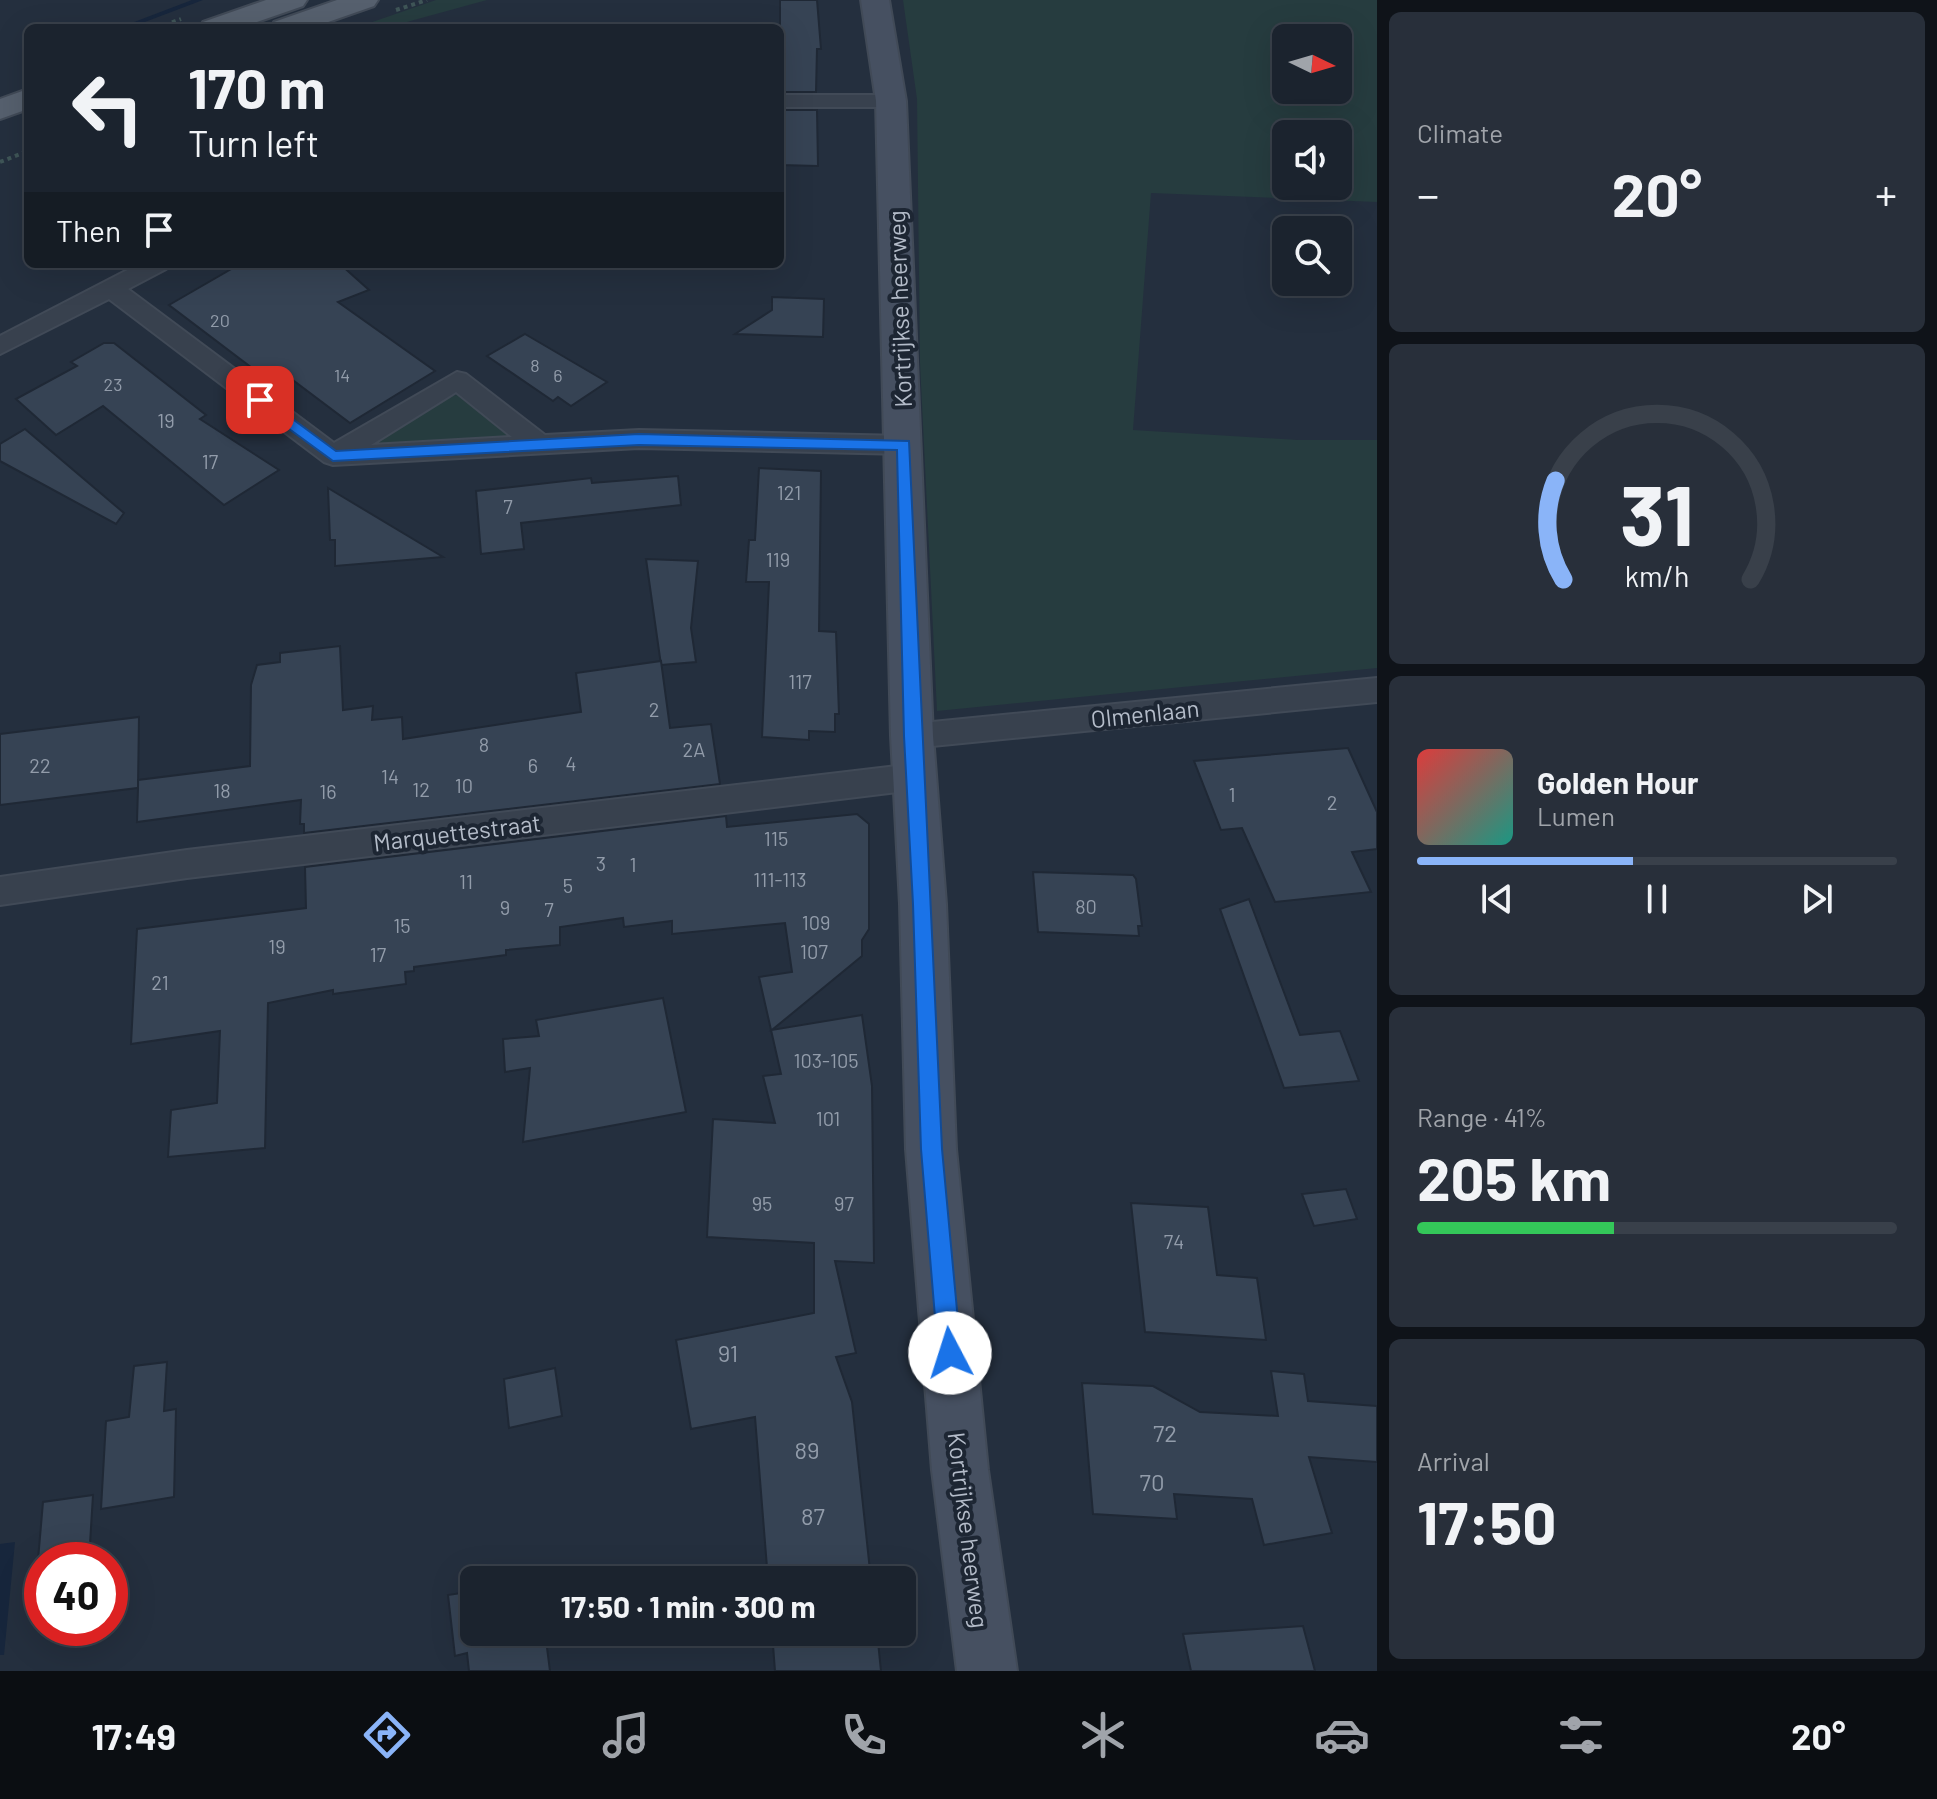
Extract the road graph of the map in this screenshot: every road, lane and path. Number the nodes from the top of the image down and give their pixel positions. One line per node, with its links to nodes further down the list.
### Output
1 (293, 0): 4 (main road)
2 (364, 0): 5 (main road)
3 (875, 0): 8 (street, Kortrijkse heerweg)
4 (224, 24)
5 (295, 24)
6 (24, 100): 9 (main road)
7 (784, 101): 8 (street)
8 (891, 101): 17 (street, Kortrijkse heerweg)
9 (0, 110)
10 (24, 129): 11 (main road)
11 (0, 138)
12 (24, 153): 13 (path)
13 (0, 162)
14 (150, 268): 15 (street)
15 (110, 288): 16 (street); 19 (street)
16 (0, 346)
17 (904, 445): 18 (street); 21 (street, Kortrijkse heerweg)
18 (541, 446): 19 (street); 19 (street)
19 (333, 456)
20 (1377, 690): 21 (street, Olmenlaan)
21 (913, 756): 22 (street, Marquettestraat); 23 (street, Kortrijkse heerweg)
22 (0, 891)
23 (987, 1671)

